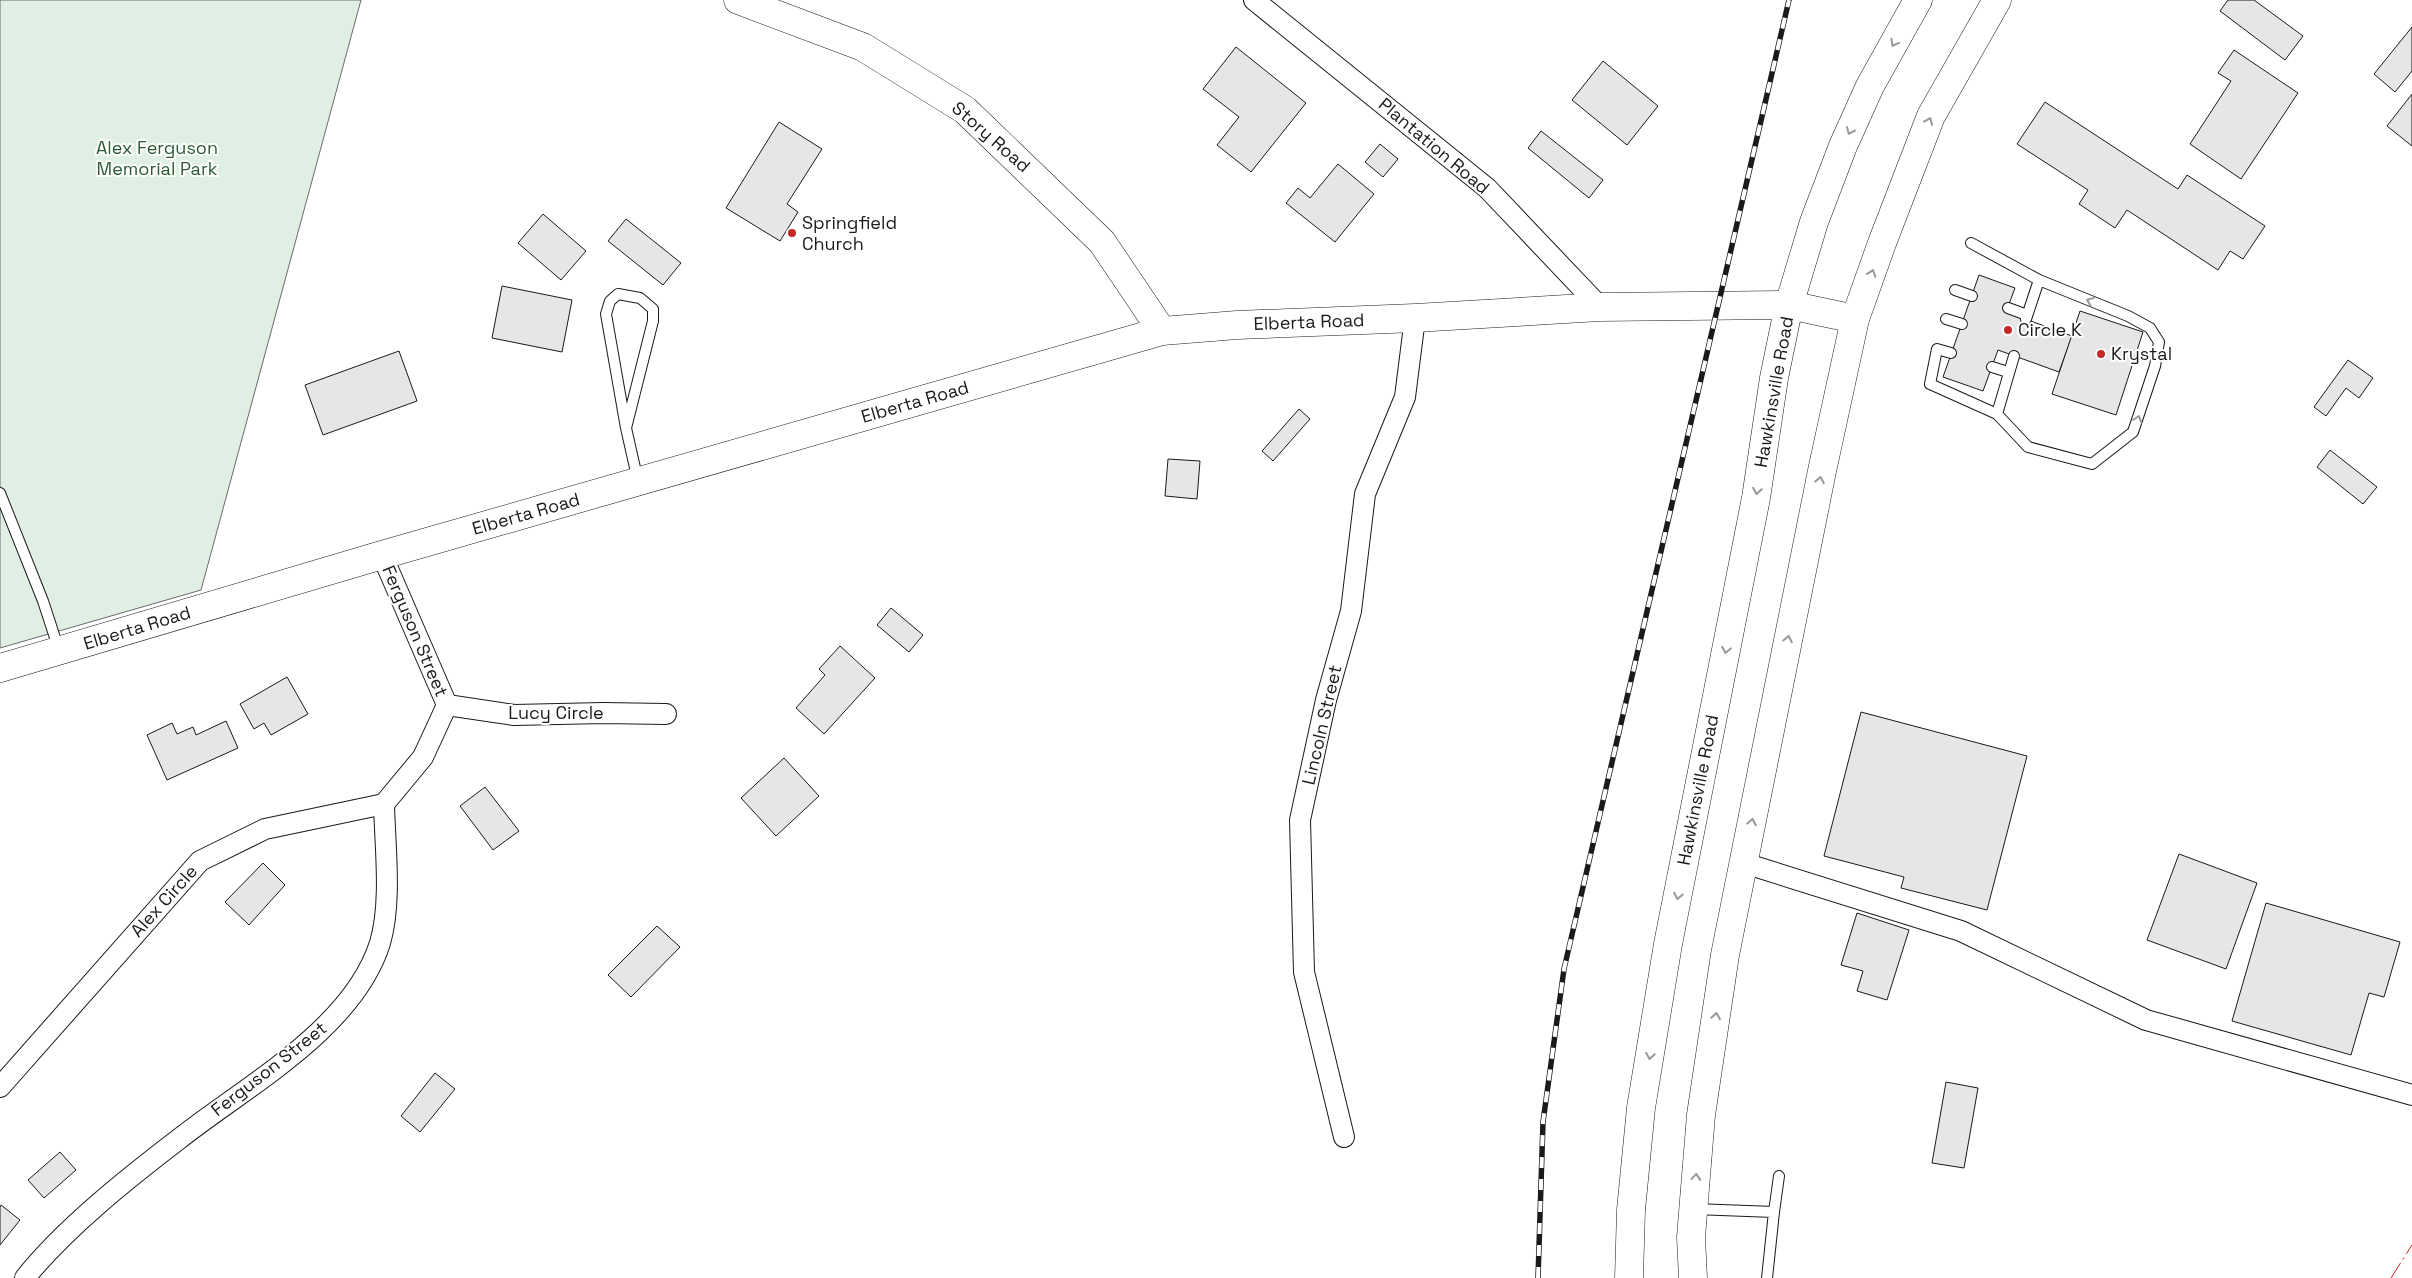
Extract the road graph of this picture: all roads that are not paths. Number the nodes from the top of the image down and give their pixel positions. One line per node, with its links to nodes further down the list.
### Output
1 (738, 0): 16 (main road, Story Road)
2 (1254, 0): 10 (street, Plantation Road)
3 (1918, 0): 9 (main road, Hawkinsville Road, one-way to 9)
4 (1997, 0): 13 (main road, one-way to 4)
5 (1971, 243): 6 (lane)
6 (2039, 280): 11 (lane); 21 (lane, one-way to 6)
7 (1955, 290): 8 (lane)
8 (1972, 296)
9 (1789, 305): 10 (main road, Elberta Road); 13 (main road, Elberta Road); 39 (main road, Hawkinsville Road, one-way to 39)
10 (1600, 307): 12 (main road, Elberta Road)
11 (2008, 308)
12 (1416, 318): 16 (main road, Elberta Road); 34 (street, Lincoln Street)
13 (1855, 319): 31 (main road, one-way to 13)
14 (1946, 319): 15 (lane)
15 (1962, 324)
16 (1162, 331): 23 (main road, Elberta Road)
17 (1951, 353): 21 (lane)
18 (2014, 356): 20 (lane)
19 (1992, 367): 20 (lane)
20 (2008, 372): 21 (lane)
21 (1997, 414)
22 (626, 428): 22 (lane); 23 (lane)
23 (638, 482): 25 (main road, Elberta Road)
24 (0, 493): 26 (lane)
25 (382, 555): 26 (main road, Elberta Road); 28 (street, Ferguson Street)
26 (59, 651): 27 (main road, Elberta Road)
27 (0, 668)
28 (446, 705): 29 (street, Lucy Circle); 30 (street, Ferguson Street)
29 (666, 714)
30 (384, 804): 32 (street, Alex Circle); 38 (street, Ferguson Street)
31 (1744, 863): 33 (street); 36 (main road, one-way to 31)
32 (0, 1087)
33 (2412, 1095)
34 (1344, 1137)
35 (1779, 1176): 37 (lane)
36 (1693, 1209): 37 (lane); 40 (main road)
37 (1774, 1212): 41 (lane)
38 (25, 1278)
39 (1629, 1278)
40 (1693, 1278)
41 (1767, 1278)

